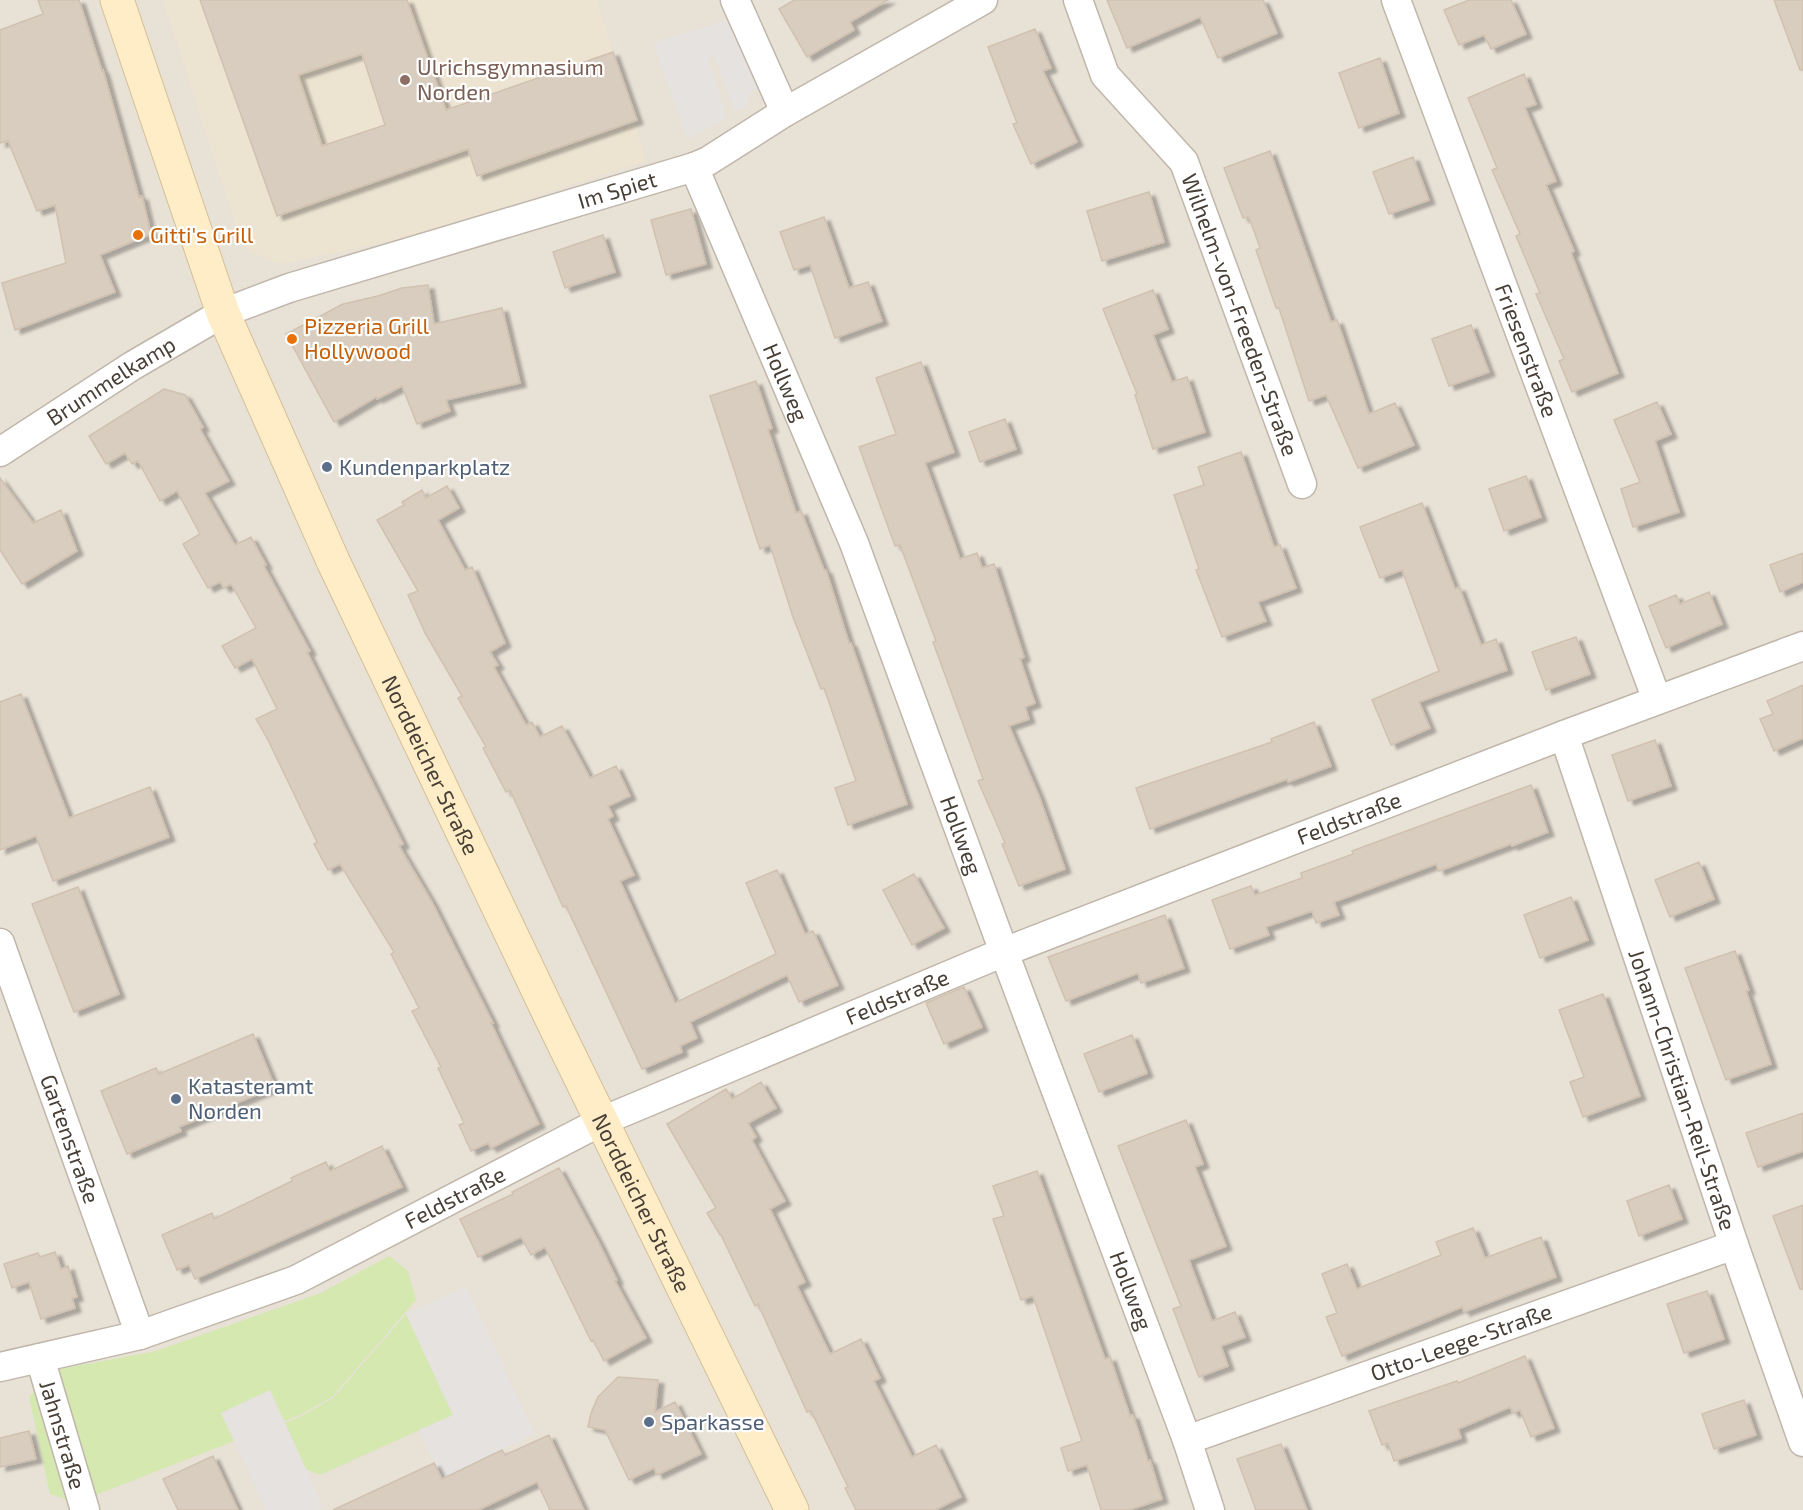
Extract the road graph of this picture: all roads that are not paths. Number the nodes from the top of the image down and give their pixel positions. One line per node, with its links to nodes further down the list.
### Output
1 (117, 0): 8 (main road, Norddeicher Straße)
2 (735, 0): 6 (street)
3 (983, 0): 6 (street, Im Spiet)
4 (1078, 0): 10 (street, Wilhelm-von-Freeden-Straße)
5 (1396, 0): 12 (street, Friesenstraße)
6 (785, 112): 7 (street, Im Spiet)
7 (694, 167): 8 (street, Im Spiet); 15 (street, Hollweg)
8 (223, 313): 9 (street, Brummelkamp); 16 (main road, Norddeicher Straße)
9 (0, 452)
10 (1302, 484)
11 (1803, 646): 12 (street, Feldstraße)
12 (1657, 700): 13 (street, Feldstraße)
13 (1564, 735): 15 (street, Feldstraße); 17 (street, Johann-Christian-Reil-Straße)
14 (0, 943): 18 (street, Gartenstraße)
15 (1004, 952): 16 (street, Feldstraße); 21 (street, Hollweg)
16 (602, 1121): 18 (street, Feldstraße); 24 (main road, Norddeicher Straße)
17 (1734, 1245): 21 (street, Otto-Leege-Straße); 22 (street, Johann-Christian-Reil-Straße)
18 (140, 1335): 19 (street, Feldstraße)
19 (39, 1358): 20 (street, Feldstraße); 23 (street, Jahnstraße)
20 (0, 1367)
21 (1187, 1440): 25 (street, Hollweg)
22 (1803, 1442)
23 (85, 1510)
24 (792, 1510)
25 (1210, 1510)

